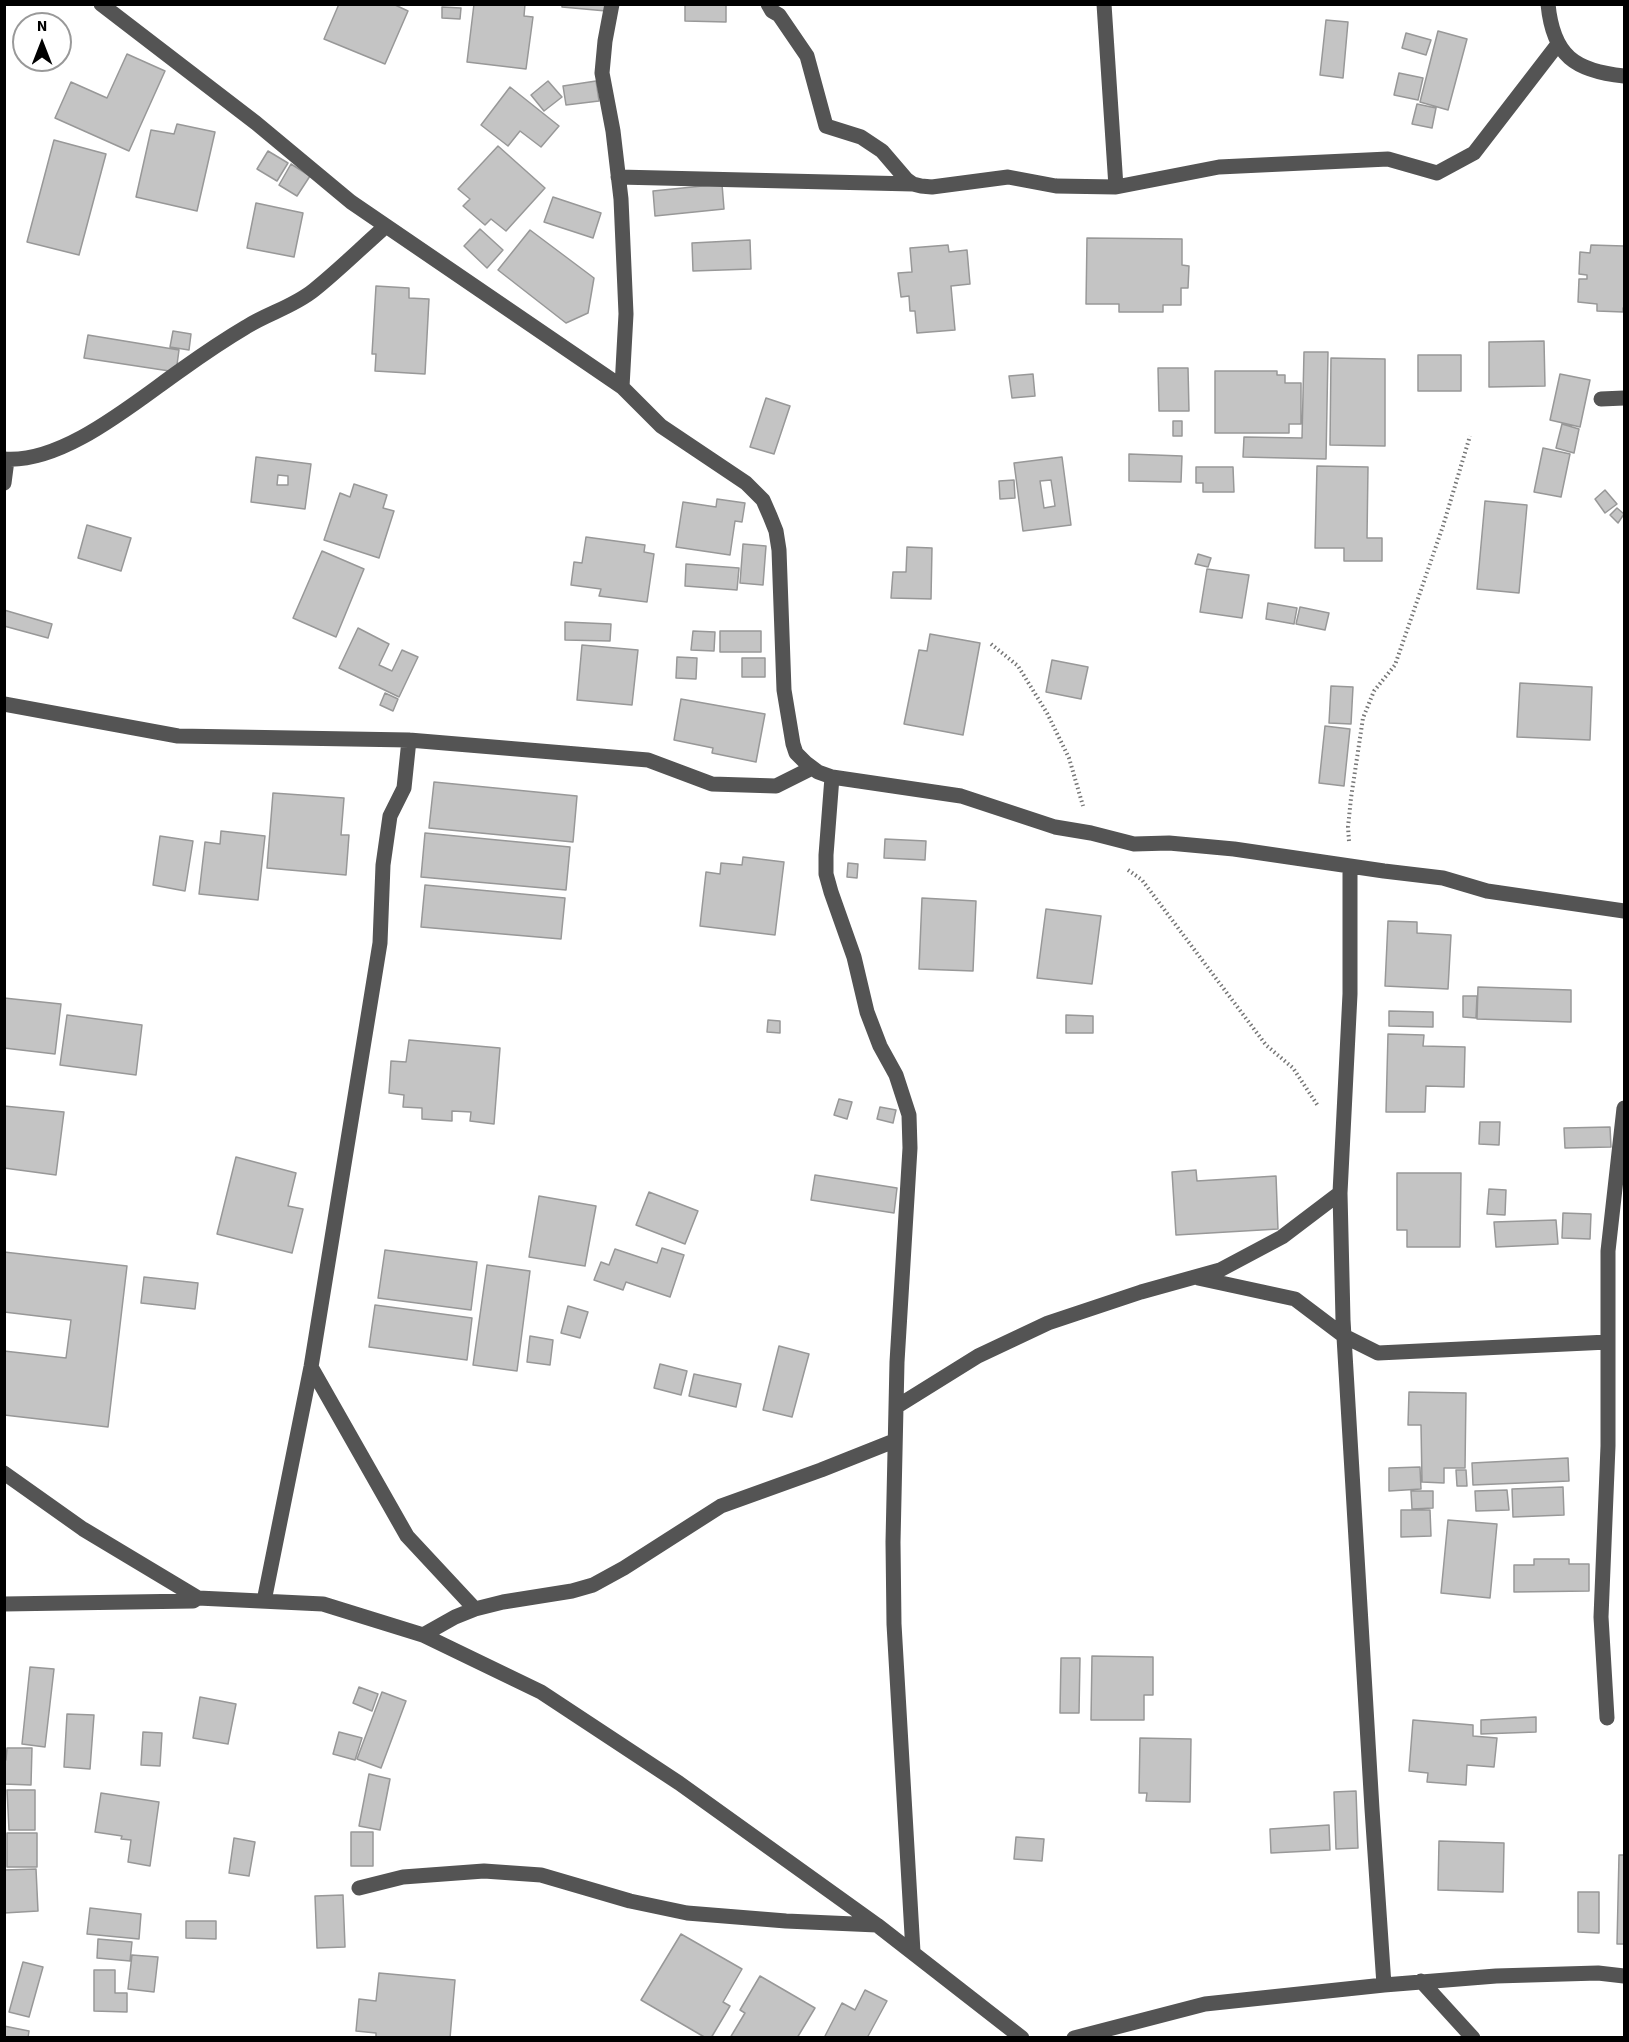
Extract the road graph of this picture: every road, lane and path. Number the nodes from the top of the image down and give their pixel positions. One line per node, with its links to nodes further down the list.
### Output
1 (101, 4): 11 (street)
2 (612, 4): 8 (street)
3 (768, 4): 9 (street)
4 (1104, 4): 10 (street)
5 (1548, 4): 6 (street)
6 (1558, 44): 7 (street); 10 (street)
7 (1624, 76)
8 (618, 177): 9 (street); 12 (street)
9 (913, 184): 10 (street)
10 (1116, 187)
11 (386, 226): 12 (street); 16 (street)
12 (622, 387): 21 (street)
13 (1624, 398): 14 (street)
14 (1601, 399)
15 (1470, 436): 25 (path)
16 (6, 459): 17 (street)
17 (4, 483)
18 (991, 644): 23 (path)
19 (4, 704): 20 (street)
20 (409, 740): 21 (street); 34 (street)
21 (812, 768): 22 (street)
22 (832, 777): 23 (street); 35 (street)
23 (1091, 833): 25 (street)
24 (1119, 864): 28 (path)
25 (1350, 866): 26 (street); 28 (street)
26 (1624, 911)
27 (1624, 1108): 29 (street)
28 (1343, 1144): 30 (street)
29 (1622, 1155): 33 (street)
30 (1340, 1192): 31 (street); 32 (street)
31 (1195, 1277): 32 (street); 35 (street)
32 (1344, 1336): 33 (street); 49 (street)
33 (1608, 1342): 43 (street)
34 (311, 1367): 39 (street); 41 (street)
35 (896, 1407): 36 (street)
36 (894, 1441): 41 (street); 46 (street)
37 (4, 1473): 38 (street)
38 (198, 1598): 39 (street); 40 (street)
39 (264, 1601): 42 (street)
40 (4, 1604)
41 (475, 1609): 42 (street)
42 (423, 1635): 45 (street)
43 (1606, 1718)
44 (359, 1888): 45 (street)
45 (877, 1925): 46 (street)
46 (913, 1952): 50 (street)
47 (1624, 1976): 48 (street)
48 (1421, 1981): 49 (street); 53 (street)
49 (1384, 1985): 52 (street)
50 (1002, 2032): 51 (street)
51 (1022, 2037)
52 (1074, 2037)
53 (1473, 2037)

